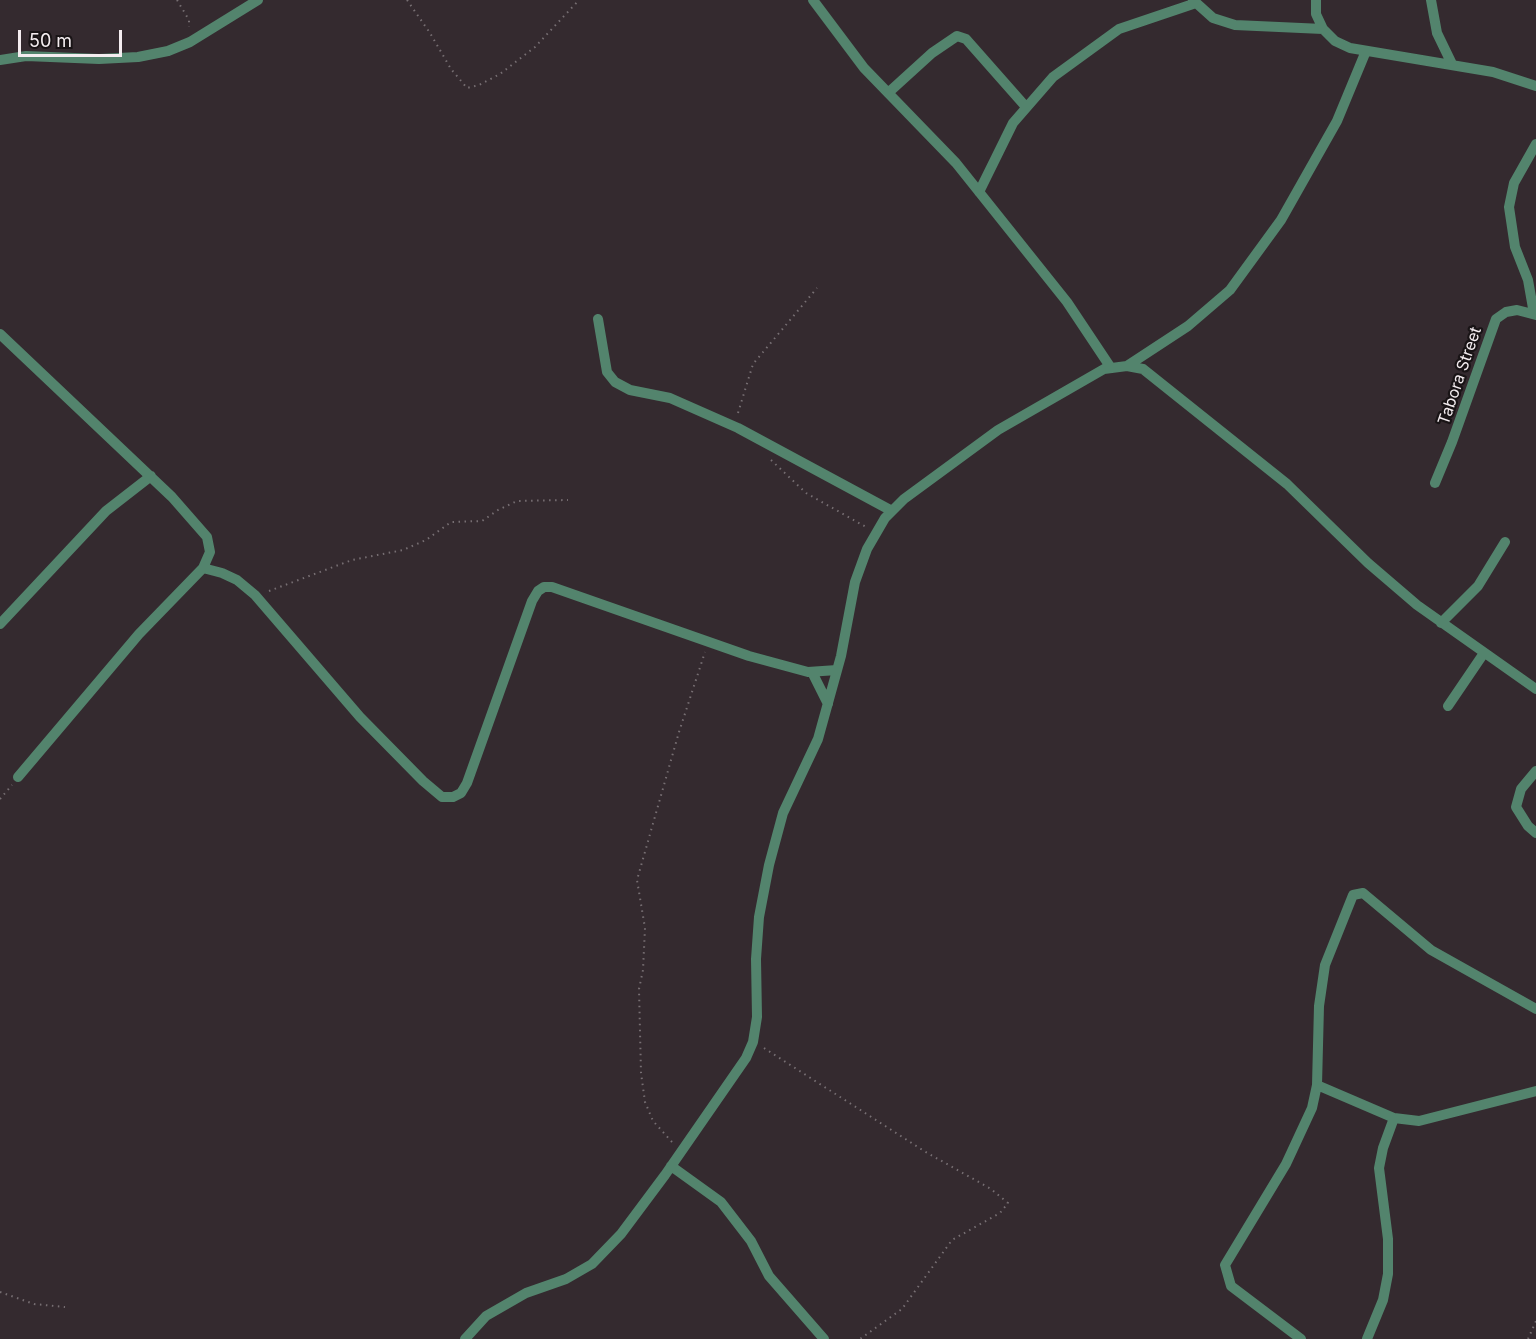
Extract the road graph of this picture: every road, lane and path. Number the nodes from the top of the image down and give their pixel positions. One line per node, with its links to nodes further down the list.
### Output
1 (177, 0): 10 (path)
2 (258, 0): 10 (street)
3 (407, 0): 4 (path)
4 (579, 0)
5 (813, 0): 15 (street)
6 (1316, 0): 9 (street)
7 (1431, 0): 13 (street)
8 (1195, 2): 9 (street); 16 (street)
9 (1323, 29): 11 (street)
10 (190, 42): 12 (street)
11 (1366, 51): 13 (street); 23 (street)
12 (0, 60)
13 (1452, 64): 14 (street)
14 (1536, 86)
15 (888, 93): 16 (street); 18 (street)
16 (1026, 107): 18 (street)
17 (1536, 144): 20 (street)
18 (979, 192): 24 (street)
19 (817, 288): 25 (path)
20 (1535, 314): 28 (street, Tabora Street)
21 (598, 319): 25 (street)
22 (0, 334): 27 (street)
23 (1127, 366): 24 (street); 35 (street)
24 (1111, 368): 30 (street)
25 (738, 428): 30 (street)
26 (770, 459): 31 (path)
27 (151, 476): 33 (street); 36 (street)
28 (1435, 483)
29 (568, 500): 34 (path)
30 (892, 511): 31 (street)
31 (876, 532): 39 (street)
32 (1505, 542): 35 (street)
33 (203, 568): 34 (street); 45 (street)
34 (255, 595): 37 (street)
35 (1441, 623): 38 (street)
36 (0, 624)
37 (709, 641): 40 (street); 53 (path)
38 (1484, 653): 41 (street); 43 (street)
39 (837, 670): 40 (street); 42 (street)
40 (812, 672): 42 (street)
41 (1536, 689)
42 (828, 704): 49 (street)
43 (1448, 706)
44 (1536, 771): 47 (street)
45 (18, 777): 46 (path)
46 (0, 799)
47 (1536, 833)
48 (1536, 1010): 50 (street)
49 (753, 1042): 53 (street); 60 (path)
50 (1317, 1085): 52 (street); 61 (street)
51 (1536, 1091): 52 (street)
52 (1394, 1118): 62 (street)
53 (681, 1150): 54 (street)
54 (671, 1166): 58 (street); 59 (street)
55 (0, 1292): 56 (path)
56 (65, 1307)
57 (1536, 1321): 63 (path)
58 (465, 1339)
59 (824, 1339)
60 (860, 1339)
61 (1301, 1339)
62 (1367, 1339)
63 (1528, 1339)

